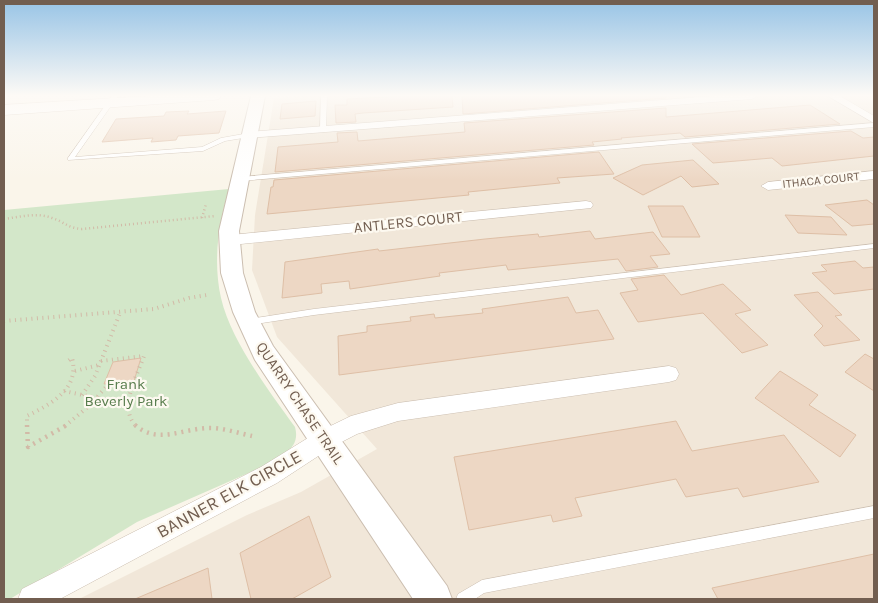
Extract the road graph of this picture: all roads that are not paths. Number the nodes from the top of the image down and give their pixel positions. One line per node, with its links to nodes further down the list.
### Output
1 (95, 124): 7 (lane)
2 (252, 124): 7 (street, QUARRY CHASE TRAIL)
3 (323, 124): 6 (lane)
4 (397, 124): 6 (street)
5 (874, 125): 9 (lane)
6 (323, 130): 7 (street)
7 (249, 135): 9 (street, QUARRY CHASE TRAIL)
8 (874, 175): 10 (street, ITHACA COURT)
9 (240, 179): 12 (street, QUARRY CHASE TRAIL)
10 (768, 186)
11 (586, 205): 12 (street, ANTLERS COURT)
12 (231, 240): 14 (street, QUARRY CHASE TRAIL)
13 (874, 246): 14 (lane)
14 (249, 322): 16 (street, QUARRY CHASE TRAIL)
15 (669, 374): 16 (street, BANNER ELK CIRCLE)
16 (324, 440): 18 (street, BANNER ELK CIRCLE); 19 (street, QUARRY CHASE TRAIL)
17 (874, 512): 20 (lane)
18 (32, 599)
19 (434, 599)
20 (463, 599)

